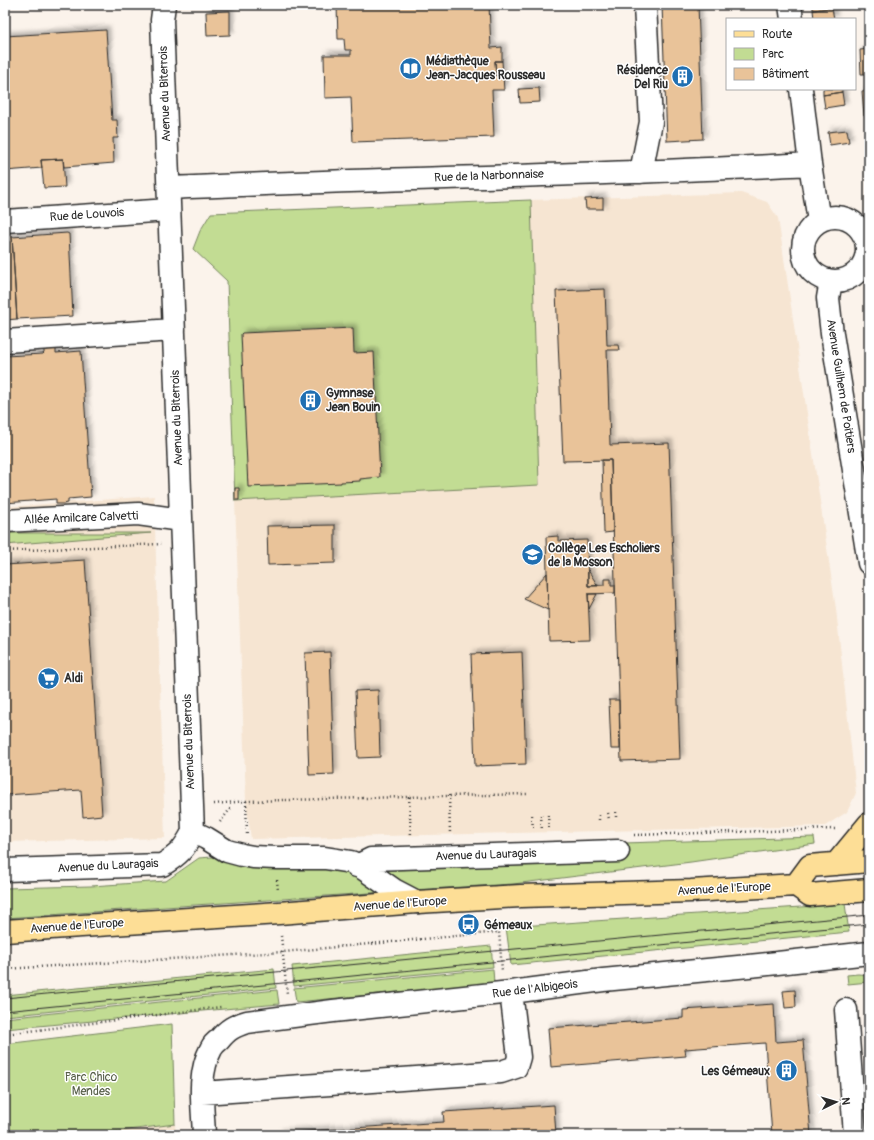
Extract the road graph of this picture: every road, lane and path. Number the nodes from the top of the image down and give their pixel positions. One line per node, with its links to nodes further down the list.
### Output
1 (164, 5): 8 (street, Avenue du Biterrois)
2 (645, 5): 7 (street)
3 (790, 5): 4 (street)
4 (792, 18)
5 (801, 90): 6 (street)
6 (810, 164): 7 (street, Rue de la Narbonnaise); 10 (street)
7 (641, 172): 8 (street, Rue de la Narbonnaise)
8 (168, 188): 9 (street, Avenue du Biterrois)
9 (169, 210): 11 (street, Rue de Louvois); 14 (street, Avenue du Biterrois)
10 (819, 220): 12 (street); 13 (street)
11 (5, 221)
12 (868, 256): 13 (street)
13 (831, 281): 20 (street, Avenue Guilhem de Poitiers)
14 (174, 330): 15 (street); 16 (street, Avenue du Biterrois)
15 (5, 341)
16 (181, 520): 17 (street, Allée Amilcare Calvetti); 18 (street, Avenue du Biterrois)
17 (5, 521)
18 (182, 550): 19 (path); 41 (street, Avenue du Biterrois)
19 (5, 551)
20 (869, 563)
21 (527, 794): 22 (path)
22 (449, 795): 23 (path); 43 (path)
23 (410, 797): 24 (path); 44 (path)
24 (246, 801): 25 (path); 42 (path)
25 (213, 804)
26 (231, 808): 33 (path)
27 (616, 812): 36 (path)
28 (599, 813): 34 (path)
29 (608, 813): 35 (path)
30 (532, 815): 37 (path)
31 (541, 815): 38 (path)
32 (548, 815): 39 (path)
33 (222, 818)
34 (599, 820)
35 (609, 820)
36 (616, 820)
37 (532, 821)
38 (541, 823)
39 (549, 824)
40 (863, 831): 45 (path); 47 (main road)
41 (192, 832): 48 (street); 49 (street, Avenue du Lauragais)
42 (247, 837)
43 (450, 840)
44 (411, 841)
45 (618, 851): 48 (street, Avenue du Lauragais)
46 (869, 861): 47 (main road)
47 (836, 864): 50 (main road)
48 (357, 866): 52 (street)
49 (5, 870)
50 (796, 885): 51 (main road); 52 (main road, Avenue de l'Europe)
51 (869, 890)
52 (417, 902): 53 (main road, Avenue de l'Europe)
53 (5, 931)
54 (283, 952): 56 (path); 57 (path); 60 (path)
55 (869, 952): 58 (street, Rue de l'Albigeois)
56 (5, 969)
57 (502, 972)
58 (511, 992): 60 (street, Rue de l'Albigeois); 61 (street)
59 (846, 1010): 63 (street)
60 (290, 1017): 61 (street, Rue de l'Albigeois)
61 (202, 1093): 62 (street)
62 (204, 1135)
63 (855, 1135)

